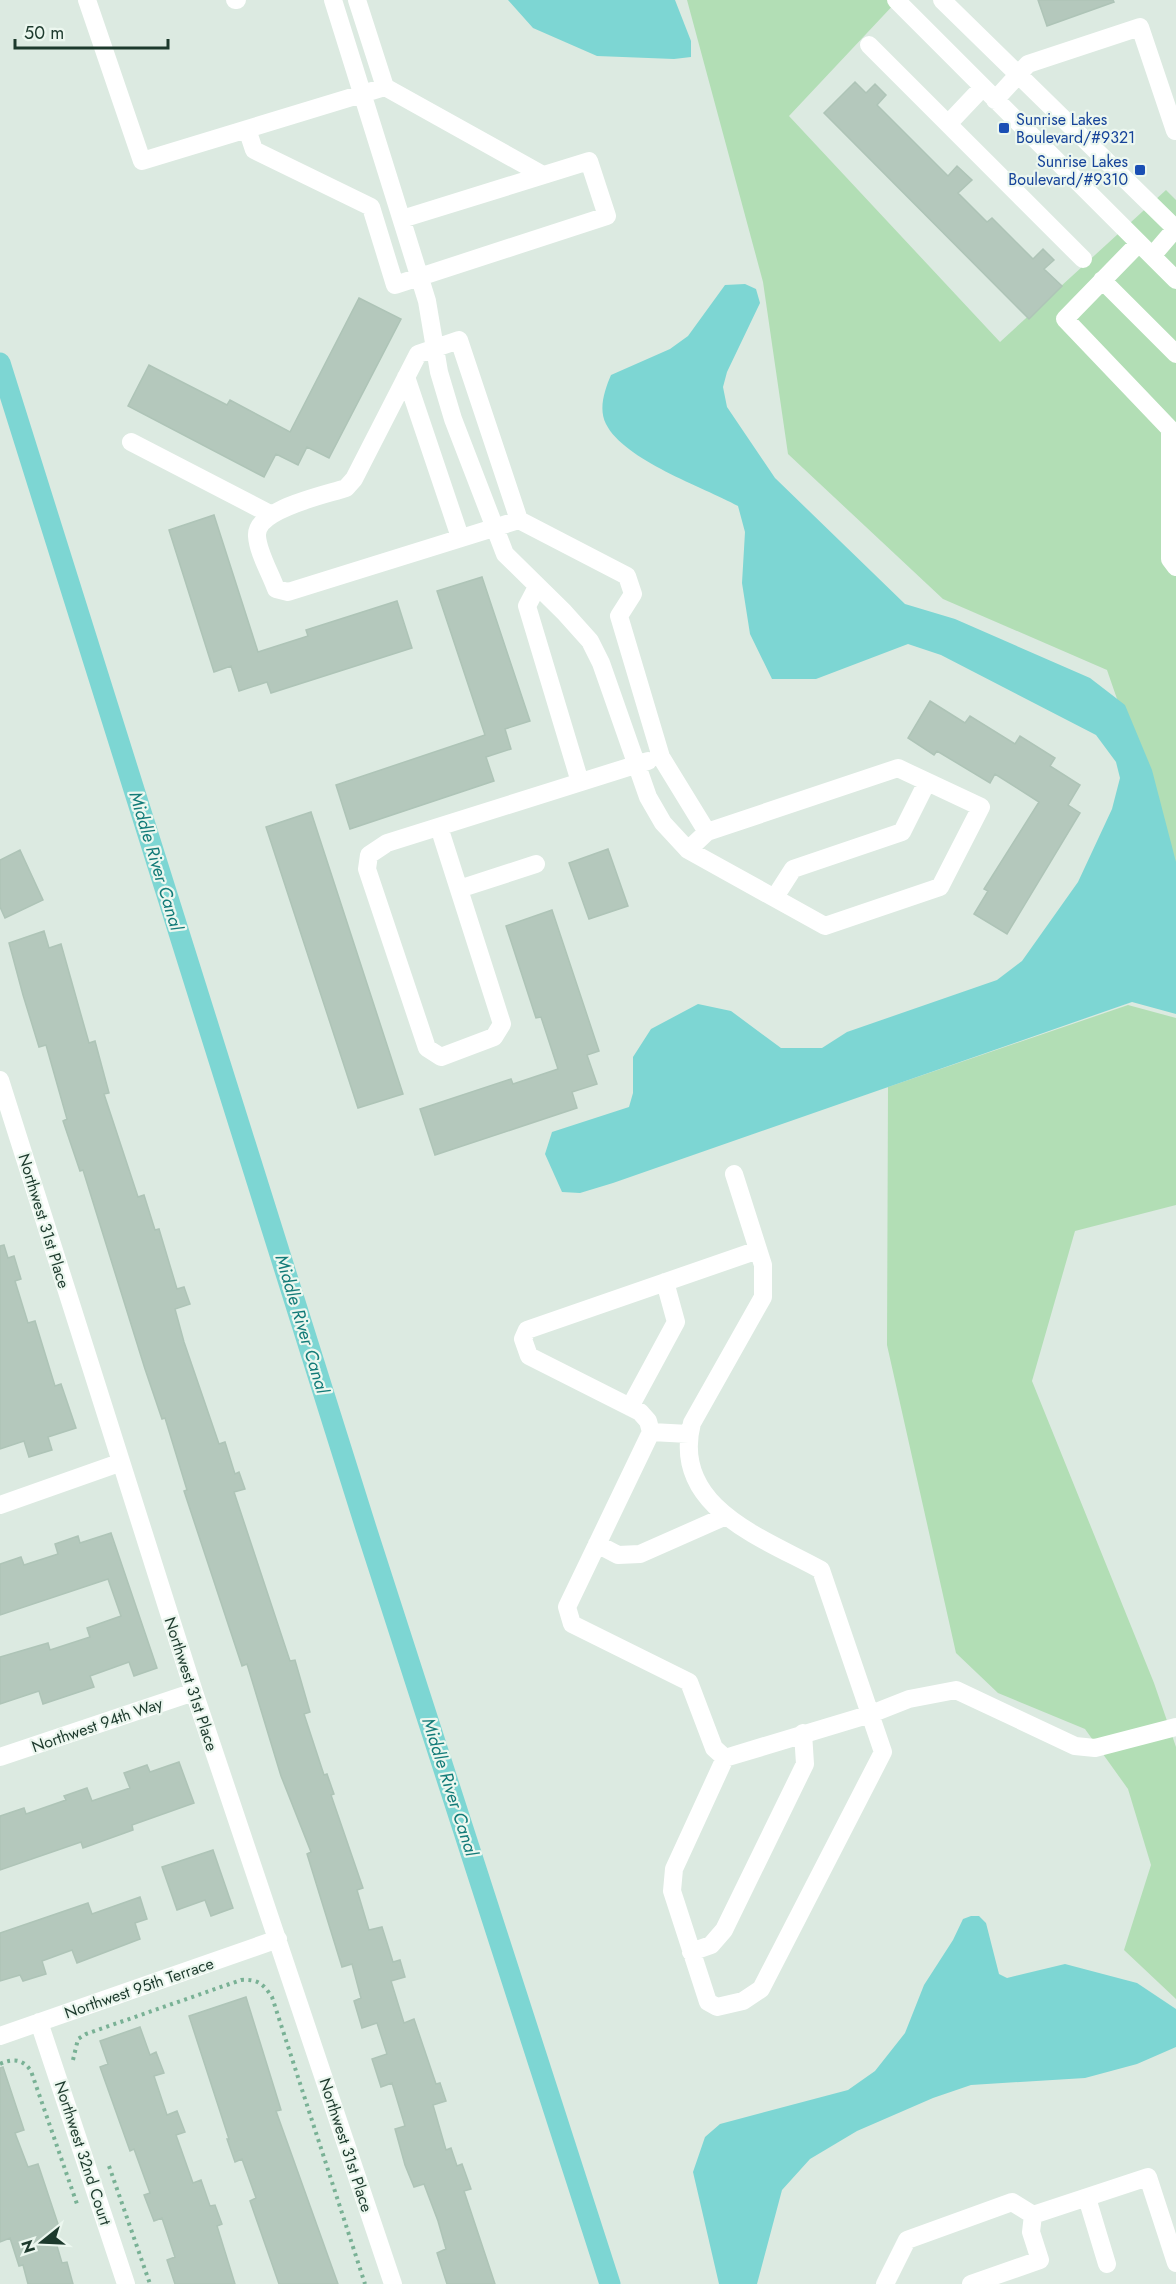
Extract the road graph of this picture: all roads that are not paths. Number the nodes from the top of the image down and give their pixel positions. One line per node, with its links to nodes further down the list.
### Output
1 (87, 0): 12 (street)
2 (333, 0): 9 (street)
3 (357, 0): 8 (street)
4 (896, 0): 10 (street)
5 (942, 0): 7 (street)
6 (869, 45): 11 (street)
7 (1017, 74): 10 (street); 13 (street); 16 (street)
8 (385, 87): 9 (street); 14 (street)
9 (363, 93): 12 (street); 15 (street)
10 (989, 93): 11 (street); 17 (street)
11 (948, 124): 19 (street)
12 (247, 129): 20 (street)
13 (1176, 132)
14 (543, 175): 15 (street); 20 (street)
15 (402, 219): 20 (street)
16 (1176, 229): 18 (street)
17 (1138, 243): 18 (street); 21 (street)
18 (1152, 256): 22 (street)
19 (1083, 259)
20 (420, 276): 23 (street)
21 (1102, 280): 24 (street); 26 (street)
22 (1176, 280)
23 (435, 347): 25 (street); 29 (street); 30 (street)
24 (1176, 354)
25 (406, 377): 28 (street); 31 (street)
26 (1173, 428): 32 (street)
27 (131, 442): 28 (street)
28 (270, 514): 31 (street)
29 (519, 520): 30 (street); 34 (street)
30 (493, 526): 31 (street); 33 (street)
31 (460, 537)
32 (1176, 567)
33 (537, 587): 35 (street); 36 (street)
34 (661, 757): 35 (street); 39 (street)
35 (637, 764): 36 (street); 40 (street)
36 (580, 782): 38 (street)
37 (927, 782): 39 (street); 43 (street); 43 (street)
38 (439, 827): 42 (street); 42 (street)
39 (707, 832): 40 (street)
40 (688, 850): 43 (street)
41 (536, 864): 42 (street)
42 (459, 890)
43 (775, 897)
44 (0, 1080): 51 (street, Northwest 31st Place)
45 (734, 1174): 46 (street)
46 (758, 1250): 47 (street); 50 (street)
47 (665, 1282): 48 (street); 48 (street)
48 (630, 1407): 49 (street)
49 (651, 1432): 50 (street); 54 (street)
50 (689, 1434): 53 (street)
51 (119, 1463): 52 (street); 55 (street, Northwest 31st Place)
52 (0, 1505)
53 (726, 1516): 54 (street); 56 (street)
54 (597, 1544): 60 (street)
55 (194, 1692): 59 (street, Northwest 94th Way); 61 (street, Northwest 31st Place)
56 (871, 1713): 57 (street); 58 (street); 62 (street)
57 (1176, 1727)
58 (803, 1733): 60 (street); 62 (street)
59 (0, 1758)
60 (725, 1758): 62 (street)
61 (278, 1940): 63 (street, Northwest 95th Terrace); 70 (street, Northwest 31st Place)
62 (691, 1952)
63 (39, 2022): 64 (street, Northwest 95th Terrace); 69 (street, Northwest 32nd Court)
64 (0, 2036)
65 (1086, 2198): 66 (street); 67 (street); 68 (street)
66 (1033, 2215): 71 (street); 72 (street)
67 (1176, 2263)
68 (1107, 2264)
69 (126, 2284)
70 (393, 2284)
71 (885, 2284)
72 (971, 2284)

